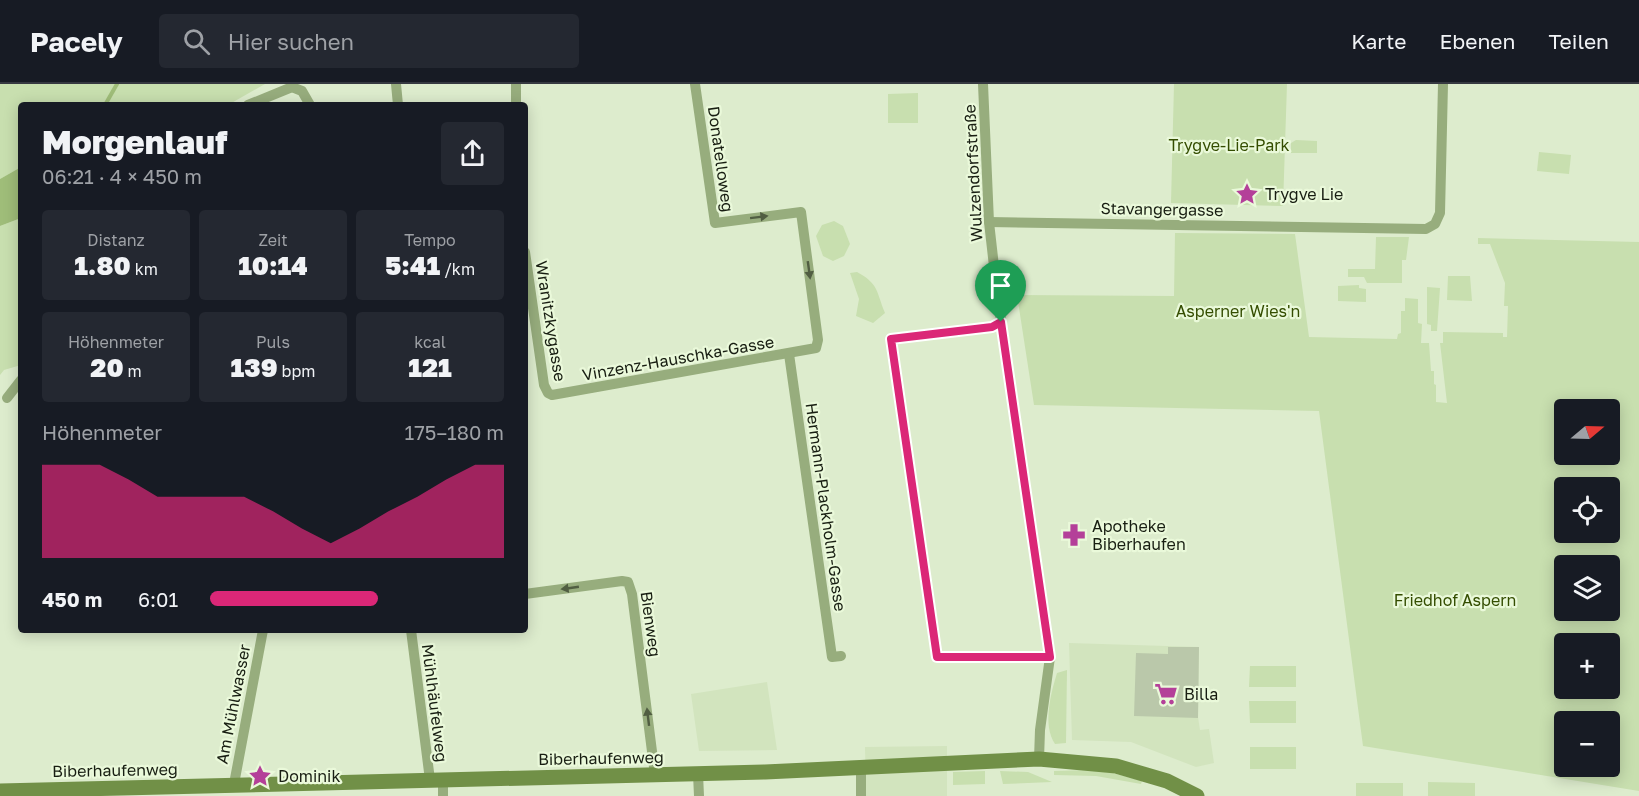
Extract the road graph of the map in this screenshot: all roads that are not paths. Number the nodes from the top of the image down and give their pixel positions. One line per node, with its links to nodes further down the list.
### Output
1 (396, 84): 8 (street)
2 (516, 84): 9 (street)
3 (695, 84): 13 (street, Donatelloweg, one-way to 13)
4 (983, 84): 10 (street, Wulzendorfstraße)
5 (1443, 84): 10 (street, Stavangergasse)
6 (255, 102): 7 (street)
7 (308, 102)
8 (398, 102)
9 (516, 102)
10 (989, 222): 12 (street, Wulzendorfstraße)
11 (528, 273): 16 (street, Wranitzkygasse)
12 (1001, 322): 22 (street, Wulzendorfstraße); 22 (street)
13 (813, 349): 14 (street, Vinzenz-Hauschka-Gasse)
14 (789, 354): 16 (street, Vinzenz-Hauschka-Gasse); 21 (street, Hermann-Plackholm-Gasse)
15 (18, 384): 17 (street)
16 (548, 393)
17 (7, 398)
18 (528, 594): 26 (street, Bienweg, one-way to 18)
19 (262, 633): 28 (street, Am Mühlwasser)
20 (412, 633): 27 (street, Mühlhäufelweg)
21 (841, 656)
22 (1050, 657): 23 (street, Wulzendorfstraße)
23 (1040, 759): 24 (main road, Biberhaufenweg); 34 (main road, Biberhaufenweg)
24 (861, 769): 25 (main road, Biberhaufenweg); 33 (street)
25 (698, 774): 26 (main road, Biberhaufenweg); 32 (street)
26 (655, 775): 27 (main road, Biberhaufenweg)
27 (436, 780): 28 (main road, Biberhaufenweg); 31 (street, Mühlhäufelweg)
28 (234, 784): 30 (main road, Biberhaufenweg)
29 (0, 790): 30 (main road, Biberhaufenweg)
30 (193, 791)
31 (443, 796)
32 (699, 796)
33 (861, 796)
34 (1197, 796)

